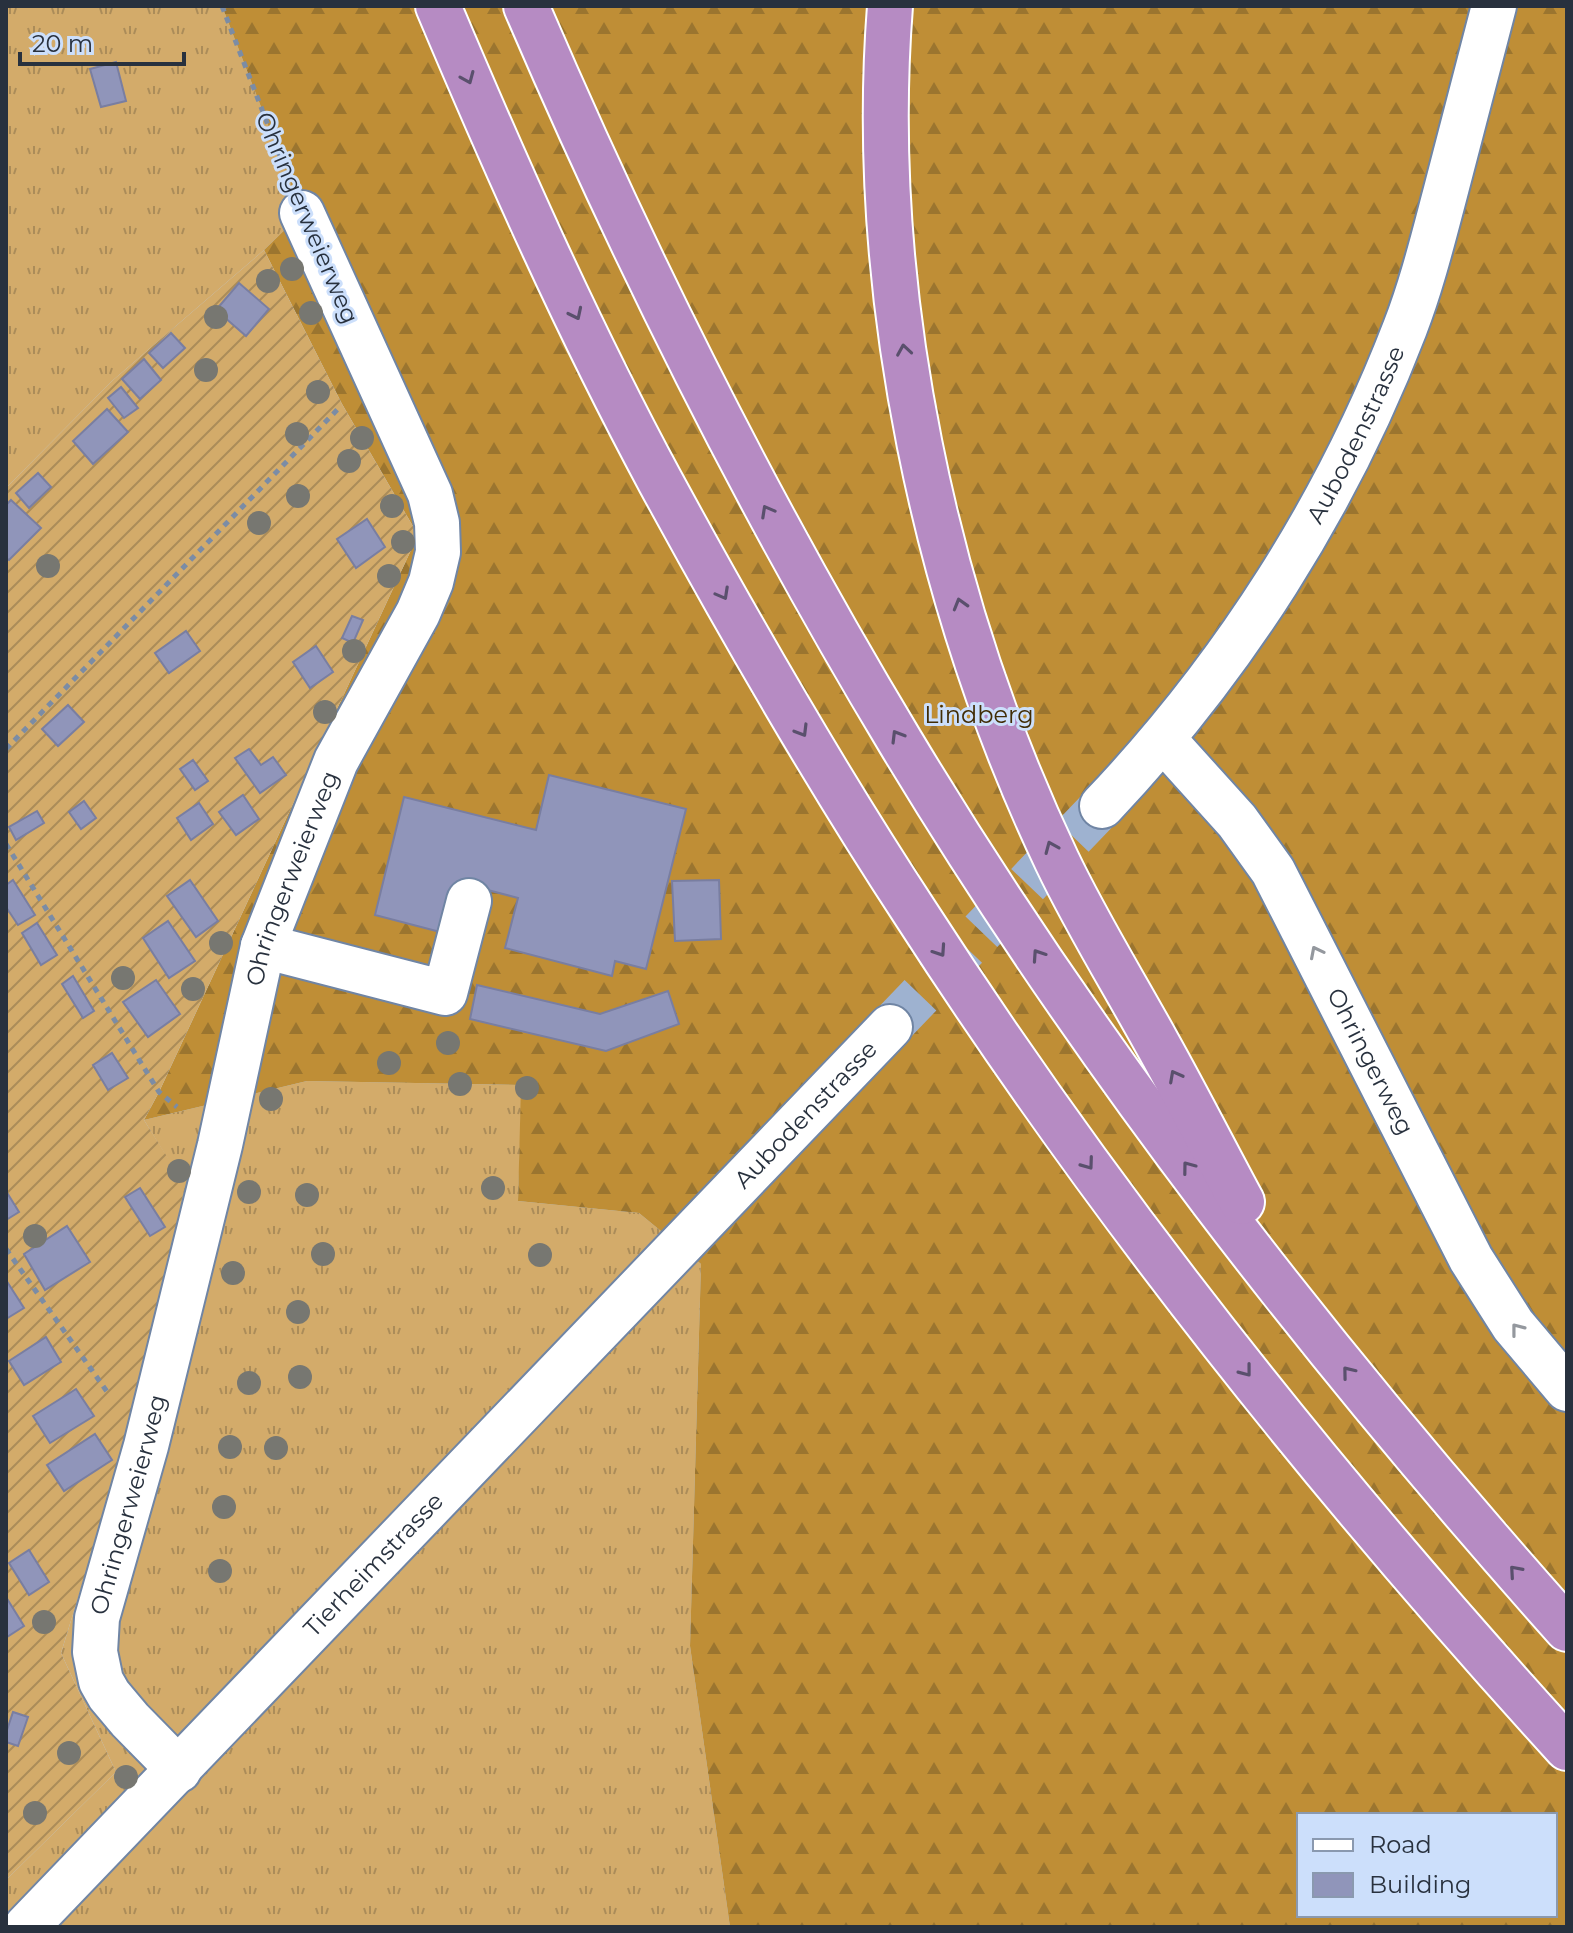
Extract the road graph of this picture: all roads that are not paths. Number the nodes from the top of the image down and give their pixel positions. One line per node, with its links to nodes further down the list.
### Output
1 (438, 6): 15 (highway, one-way to 15)
2 (526, 6): 12 (highway, one-way to 2)
3 (890, 6): 12 (highway, one-way to 3)
4 (1494, 6): 6 (street, Aubodenstrasse)
5 (302, 213): 9 (street, Ohringerweierweg)
6 (1163, 739): 7 (street, Aubodenstrasse); 13 (street, Ohringerweg, one-way to 6)
7 (1102, 806)
8 (469, 901): 9 (street)
9 (263, 946): 16 (street, Ohringerweierweg)
10 (890, 1027): 11 (street, Aubodenstrasse)
11 (723, 1203): 16 (street, Tierheimstrasse)
12 (1303, 1318): 14 (highway, one-way to 12)
13 (1567, 1389)
14 (1567, 1629)
15 (1567, 1748)
16 (179, 1770): 17 (street, Tierheimstrasse)
17 (26, 1927)

